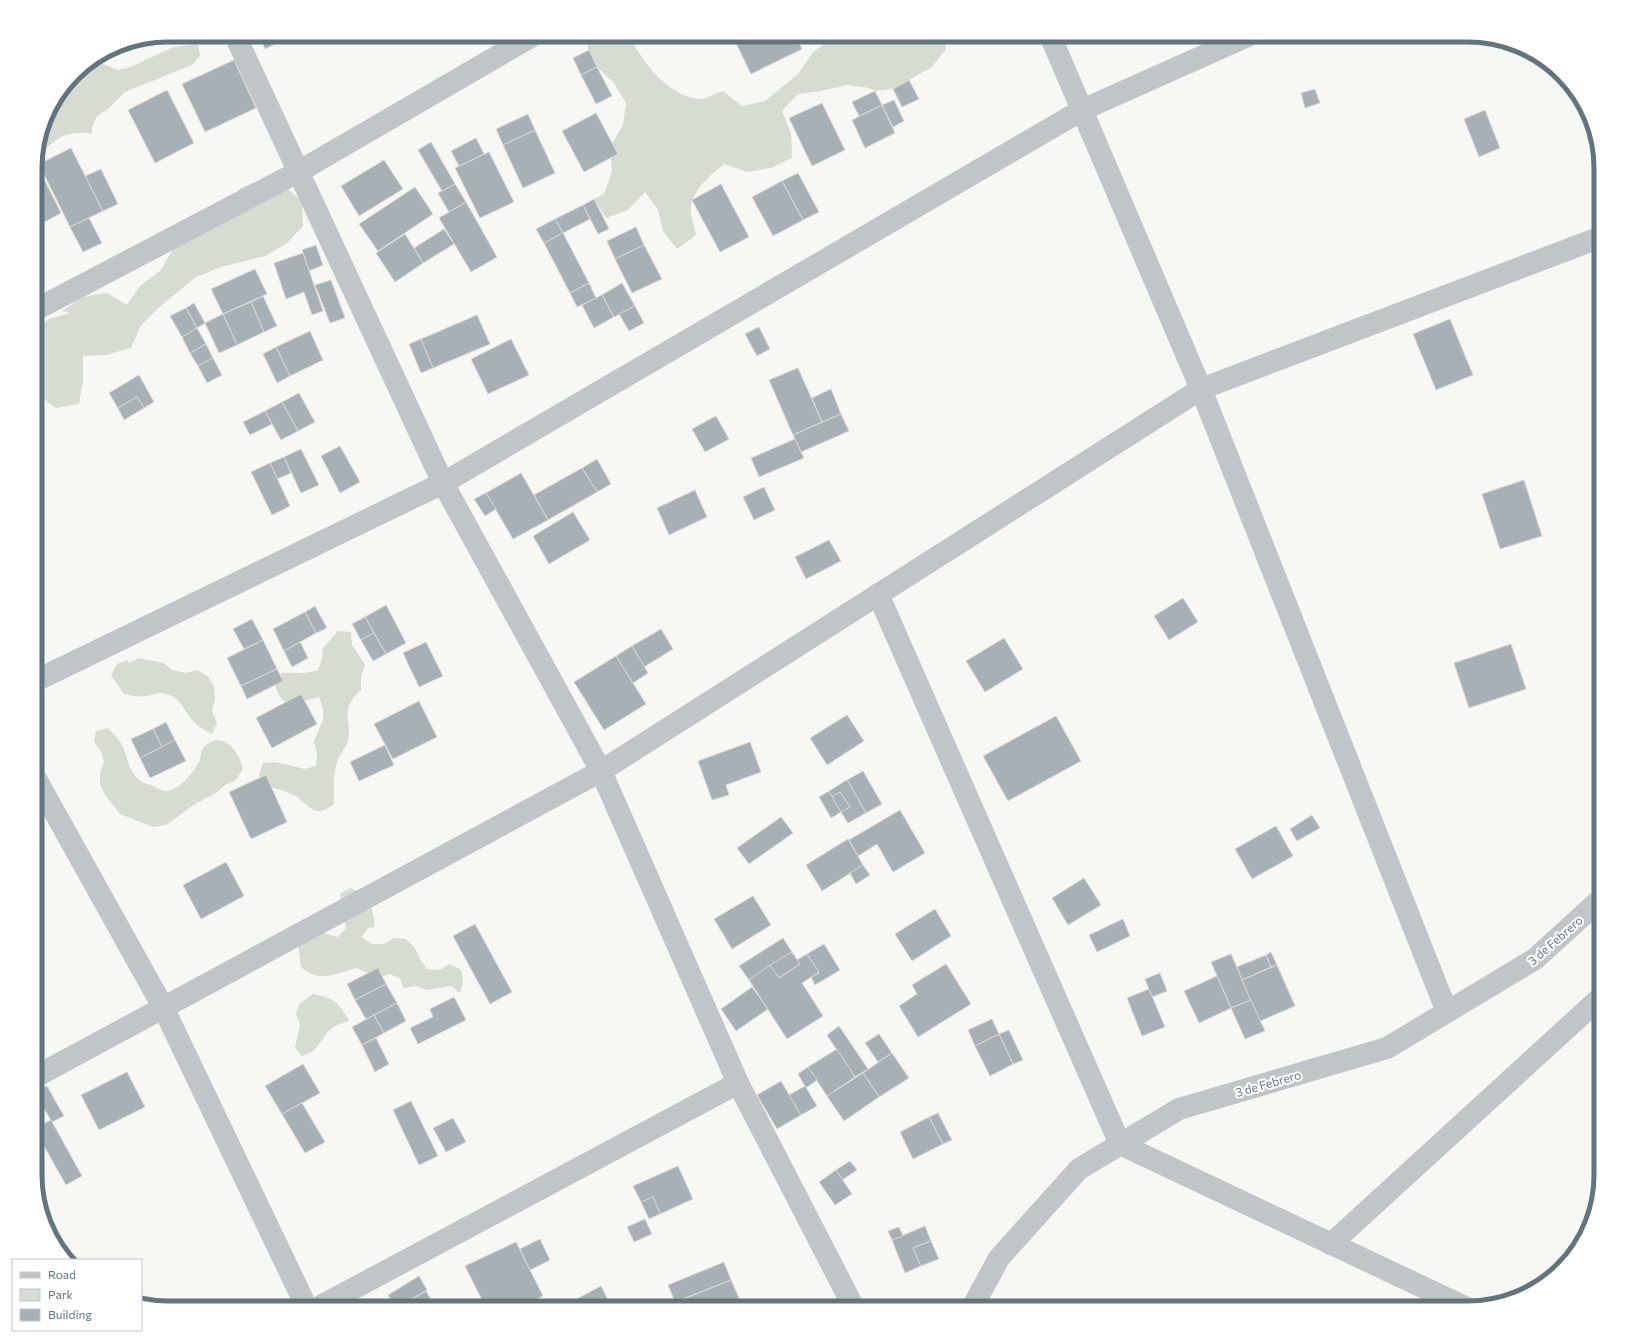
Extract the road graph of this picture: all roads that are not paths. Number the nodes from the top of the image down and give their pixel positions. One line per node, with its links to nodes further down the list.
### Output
1 (238, 42): 6 (street)
2 (522, 42): 6 (street)
3 (1053, 42): 5 (street)
4 (1234, 42): 5 (street)
5 (1082, 110): 9 (street); 10 (street)
6 (298, 172): 8 (street); 10 (street)
7 (1594, 240): 9 (street)
8 (42, 306)
9 (1201, 389): 11 (street); 18 (street)
10 (443, 483): 12 (street); 13 (street)
11 (878, 594): 13 (street); 21 (street)
12 (42, 678)
13 (601, 772): 17 (street); 20 (street)
14 (42, 789): 17 (street)
15 (1594, 906): 18 (street, 3 de Febrero)
16 (1594, 1003): 22 (street)
17 (164, 1007): 19 (street); 23 (street)
18 (1447, 1012): 21 (street, 3 de Febrero)
19 (42, 1073)
20 (738, 1083): 24 (street); 25 (street)
21 (1120, 1144): 22 (street); 26 (street, 3 de Febrero)
22 (1331, 1244): 27 (street)
23 (304, 1301)
24 (330, 1301)
25 (850, 1301)
26 (976, 1301)
27 (1452, 1301)

